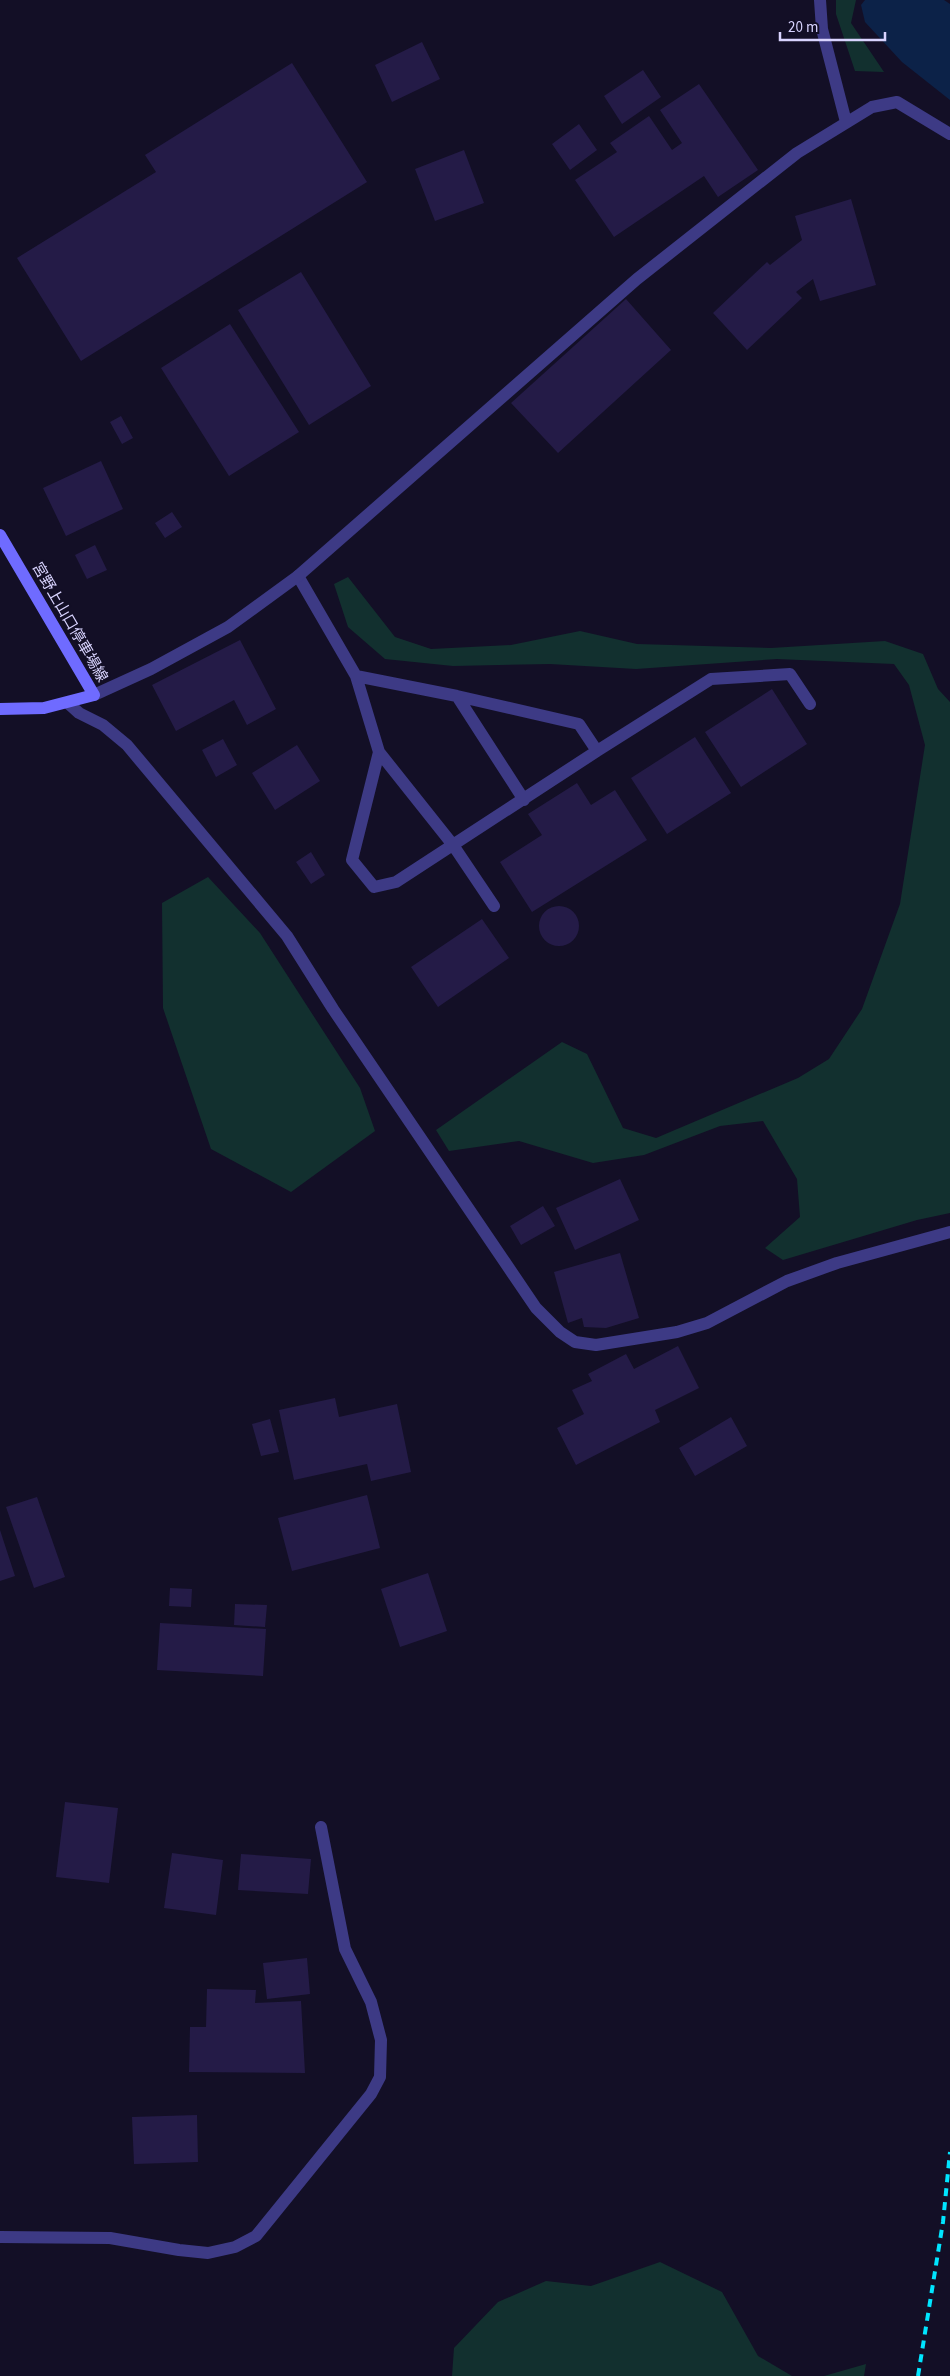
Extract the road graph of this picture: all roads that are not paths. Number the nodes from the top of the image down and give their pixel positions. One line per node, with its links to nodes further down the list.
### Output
1 (820, 0): 2 (street)
2 (846, 122): 3 (street); 5 (street)
3 (950, 134)
4 (0, 535): 7 (main road, 宮野上山口停車場線)
5 (298, 576): 6 (street); 7 (street)
6 (356, 676): 8 (street); 13 (street)
7 (94, 695): 9 (main road, 宮野上山口停車場線)
8 (457, 696): 12 (street); 14 (street)
9 (68, 703): 11 (main road, 宮野上山口停車場線); 17 (street)
10 (810, 704): 12 (street)
11 (0, 709)
12 (597, 751): 14 (street)
13 (379, 752): 15 (street); 15 (street)
14 (524, 800): 15 (street)
15 (453, 845): 16 (street)
16 (494, 906)
17 (950, 1232)
18 (321, 1827): 19 (street)
19 (0, 2236)

